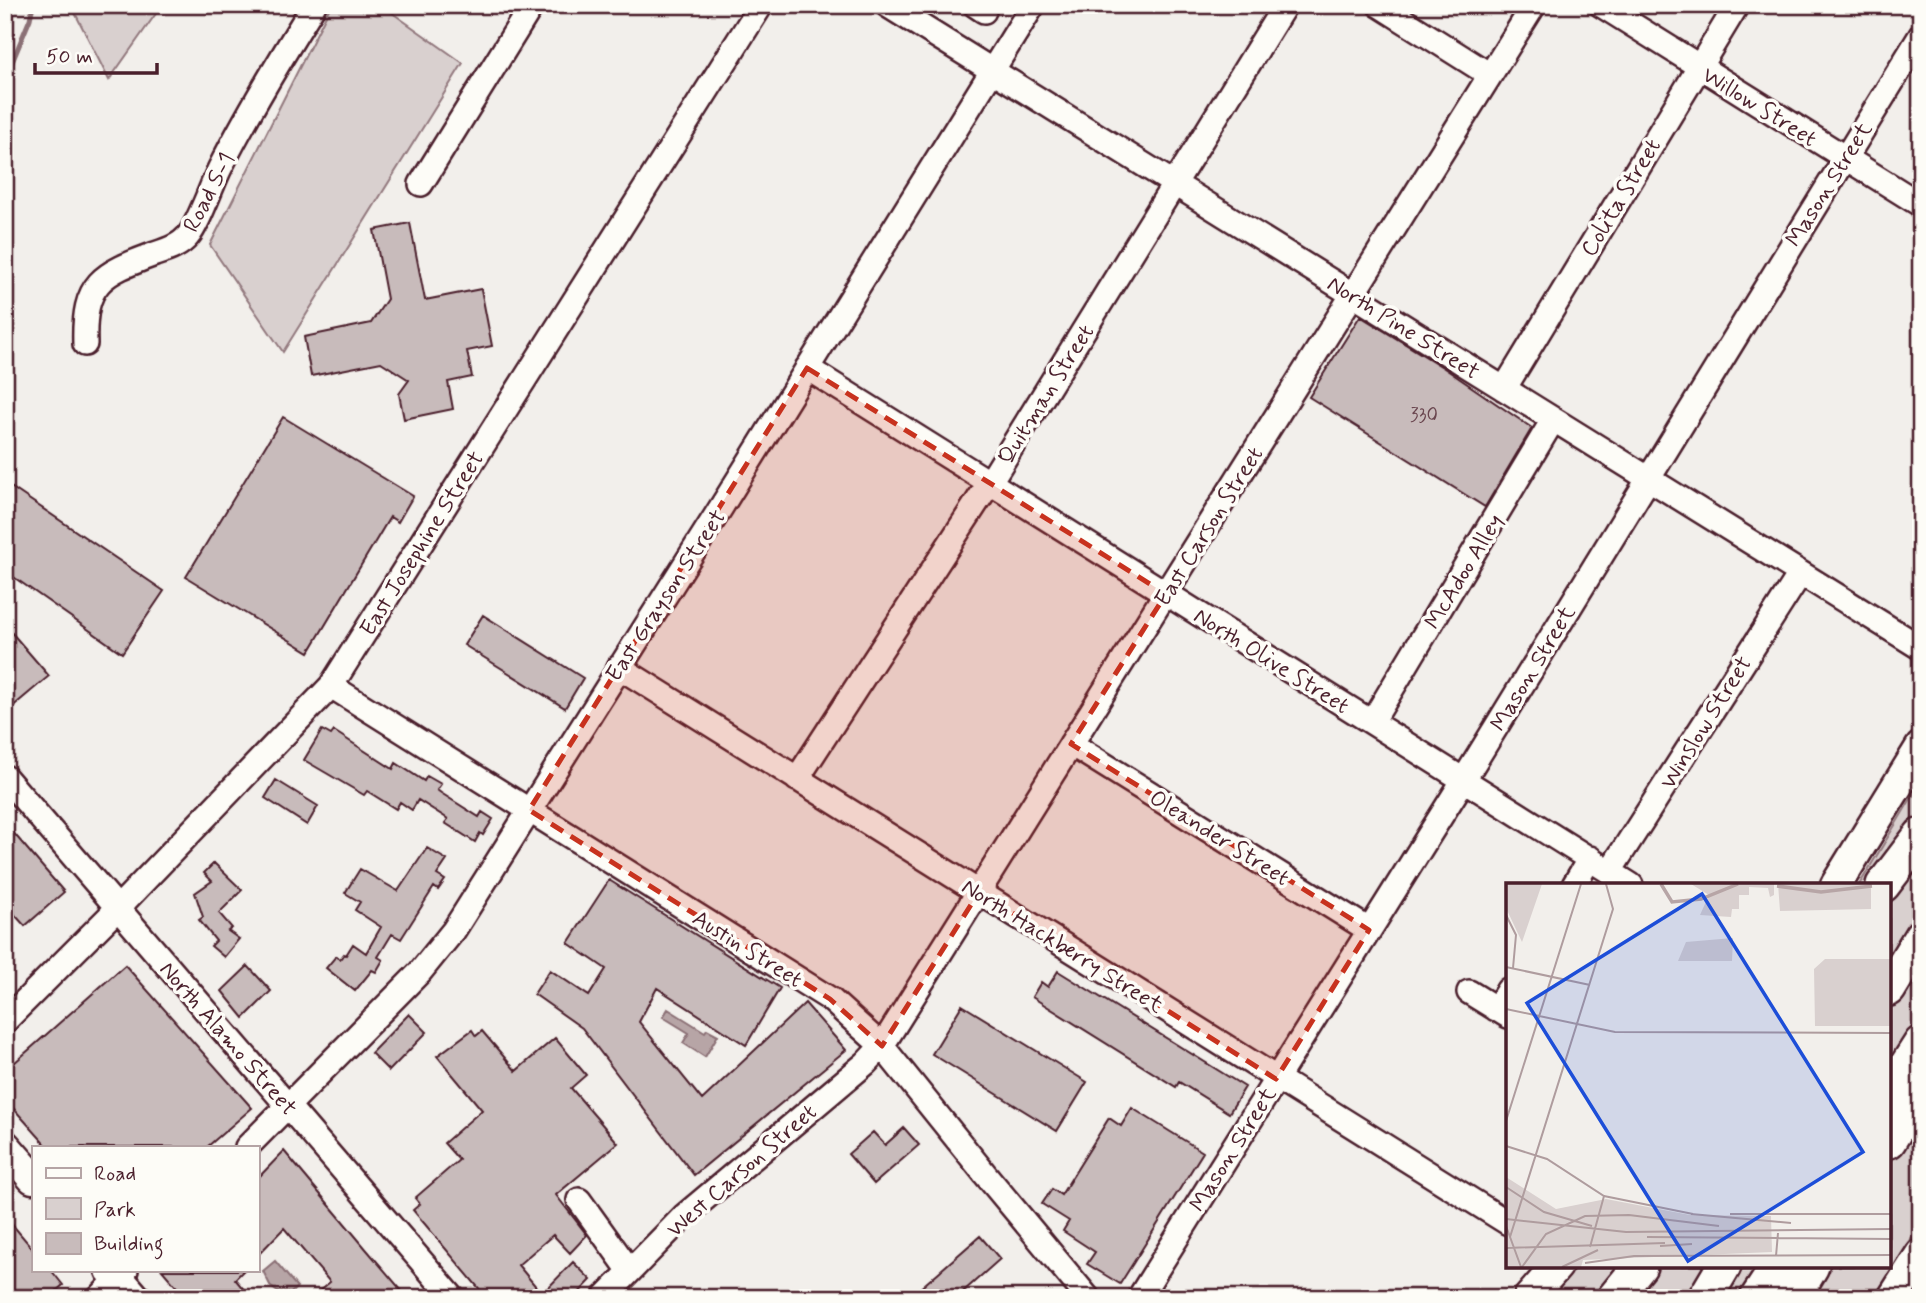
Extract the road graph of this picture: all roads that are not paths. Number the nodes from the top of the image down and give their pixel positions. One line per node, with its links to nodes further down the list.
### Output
1 (314, 5): 20 (street, Road S-1)
2 (532, 5): 16 (street)
3 (761, 5): 30 (street, East Josephine Street)
4 (887, 5): 13 (street, North Pine Street)
5 (1033, 5): 13 (street, East Grayson Street)
6 (1285, 5): 17 (street, Quitman Street)
7 (1379, 5): 14 (street)
8 (1534, 5): 14 (street, East Carson Street)
9 (1601, 5): 12 (street, Willow Street)
10 (1737, 5): 12 (street, Colita Street)
11 (1921, 35): 15 (street, Mason Street)
12 (1698, 67): 15 (street, Willow Street); 22 (street, Colita Street)
13 (992, 71): 17 (street, North Pine Street); 21 (street, East Grayson Street)
14 (1490, 75): 19 (street, East Carson Street)
15 (1844, 158): 18 (street, Willow Street); 24 (street, Mason Street)
16 (421, 184)
17 (1176, 185): 19 (street, North Pine Street); 25 (street, Quitman Street)
18 (1921, 205)
19 (1352, 295): 22 (street, North Pine Street); 27 (street, East Carson Street)
20 (85, 344)
21 (807, 368): 25 (street, North Olive Street); 29 (street, East Grayson Street)
22 (1504, 389): 23 (street, North Pine Street)
23 (1553, 420): 24 (street, North Pine Street); 31 (street, McAdoo Alley)
24 (1647, 478): 26 (street, North Pine Street); 36 (street, Mason Street)
25 (990, 482): 27 (street, North Olive Street); 35 (street, Quitman Street)
26 (1800, 573): 28 (street, North Pine Street); 40 (street, Winslow Street)
27 (1166, 594): 31 (street, North Olive Street); 32 (street, East Carson Street)
28 (1921, 648)
29 (619, 667): 35 (street, North Hackberry Street); 37 (street, East Grayson Street)
30 (331, 686): 37 (street, Austin Street); 46 (street, East Josephine Street)
31 (1372, 722): 36 (street, North Olive Street)
32 (1072, 744): 45 (street, East Carson Street); 48 (street, Oleander Street)
33 (1921, 747): 43 (main road)
34 (5, 777): 46 (street, North Alamo Street)
35 (797, 779): 45 (street, North Hackberry Street)
36 (1463, 781): 39 (street, North Olive Street); 48 (street, Mason Street)
37 (530, 810): 56 (street, Austin Street); 60 (street, East Grayson Street)
38 (1921, 835): 44 (highway)
39 (1590, 858): 40 (street, North Olive Street); 41 (street)
40 (1610, 871): 42 (street, North Olive Street)
41 (1575, 883)
42 (1628, 883)
43 (1837, 883)
44 (1885, 883)
45 (979, 892): 56 (street, East Carson Street); 57 (street, North Hackberry Street)
46 (117, 909): 54 (street, East Josephine Street); 60 (street, North Alamo Street)
47 (1921, 913): 50 (highway)
48 (1369, 930): 57 (street, Mason Street)
49 (1921, 936): 51 (highway)
50 (1891, 951)
51 (1891, 986)
52 (1469, 992): 53 (street)
53 (1504, 1005)
54 (5, 1021)
55 (1921, 1043): 59 (highway)
56 (882, 1046): 74 (street, West Carson Street); 77 (street, Austin Street)
57 (1276, 1079): 66 (street, North Hackberry Street); 78 (street, Mason Street)
58 (1921, 1088): 61 (highway)
59 (1891, 1090)
60 (288, 1107): 63 (street, East Grayson Street); 75 (street, North Alamo Street)
61 (1891, 1137)
62 (5, 1146): 64 (main road)
63 (248, 1146)
64 (32, 1177)
65 (579, 1200): 74 (street)
66 (1506, 1222)
67 (1921, 1254): 85 (main road)
68 (1555, 1268): 79 (main road)
69 (1638, 1268): 80 (highway)
70 (1723, 1268): 81 (highway)
71 (1777, 1268): 82 (highway)
72 (1811, 1268): 83 (highway)
73 (1821, 1268): 84 (highway)
74 (630, 1271): 76 (street, West Carson Street)
75 (453, 1298)
76 (604, 1298)
77 (1088, 1298)
78 (1139, 1298)
79 (1529, 1298)
80 (1614, 1298)
81 (1705, 1298)
82 (1757, 1298)
83 (1793, 1298)
84 (1805, 1298)
85 (1893, 1298)

